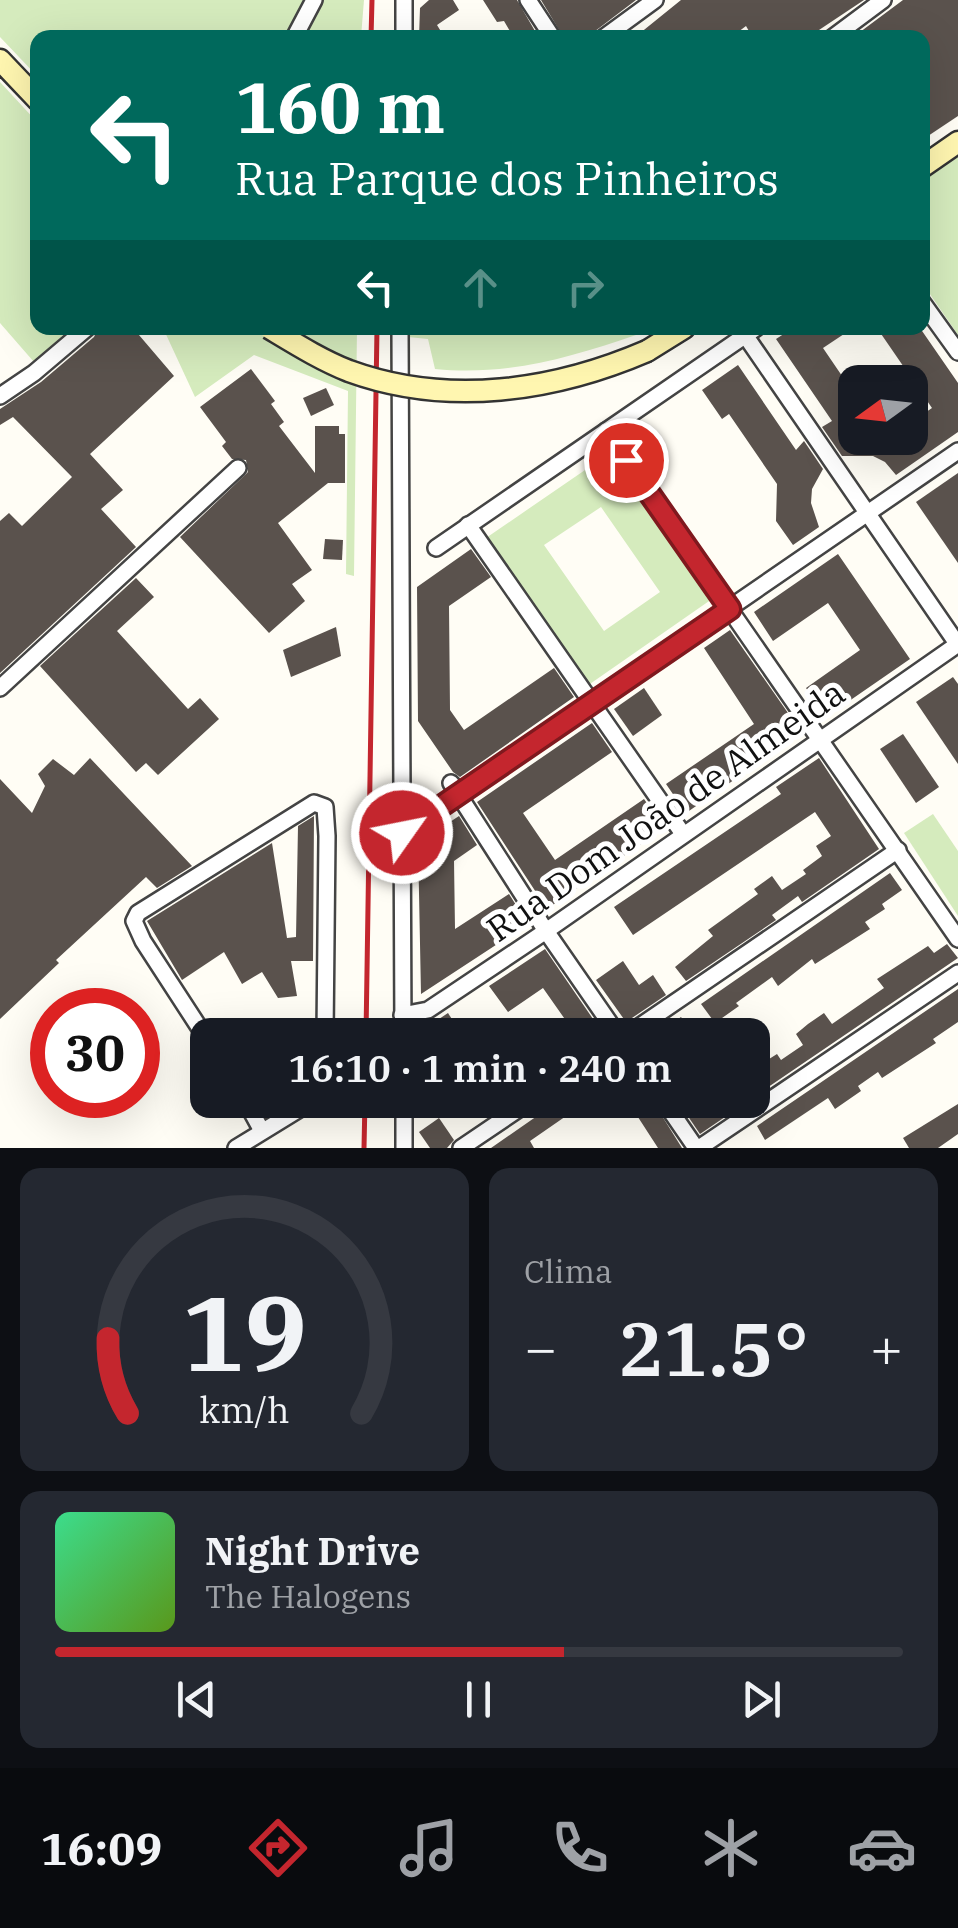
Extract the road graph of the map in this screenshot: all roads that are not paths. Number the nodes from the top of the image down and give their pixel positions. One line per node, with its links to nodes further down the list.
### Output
1 (314, 0): 6 (street)
2 (528, 0): 8 (street)
3 (655, 0): 9 (street)
4 (883, 0): 10 (street)
5 (406, 1): 7 (street)
6 (298, 30)
7 (404, 30)
8 (548, 30)
9 (614, 30)
10 (843, 30)
11 (0, 60): 12 (street)
12 (30, 92)
13 (958, 142): 14 (street)
14 (930, 161)
15 (930, 313): 22 (street)
16 (79, 335): 23 (street)
17 (282, 335): 19 (street, bridge)
18 (400, 335): 36 (street)
19 (673, 335)
20 (745, 335): 24 (street)
21 (753, 335): 27 (street)
22 (958, 352)
23 (0, 396)
24 (606, 431): 28 (street); 30 (street)
25 (958, 451): 27 (street)
26 (238, 468): 32 (street)
27 (867, 512): 30 (street); 31 (street)
28 (468, 525): 29 (street); 33 (street)
29 (436, 548)
30 (730, 609): 33 (street); 34 (street)
31 (958, 645): 34 (street, Rua Dom João de Almeida)
32 (0, 688)
33 (593, 705): 35 (street); 37 (street)
34 (821, 739): 37 (street, Rua Dom João de Almeida); 38 (street)
35 (455, 789): 36 (street); 39 (street)
36 (402, 833): 42 (street)
37 (683, 834): 39 (street, Rua Dom João de Almeida)
38 (898, 850): 40 (street); 47 (street)
39 (546, 931): 42 (street, Rua Dom João de Almeida); 46 (street)
40 (958, 938)
41 (958, 973): 57 (street)
42 (402, 1014): 45 (street)
43 (193, 1018): 44 (street)
44 (325, 1018)
45 (402, 1018)
46 (606, 1018)
47 (653, 1018)
48 (255, 1118): 53 (street)
49 (284, 1118): 53 (street)
50 (404, 1118): 55 (street)
51 (506, 1118): 56 (street)
52 (676, 1118): 57 (street)
53 (262, 1131): 54 (street)
54 (236, 1148)
55 (404, 1148)
56 (462, 1148)
57 (698, 1148)

